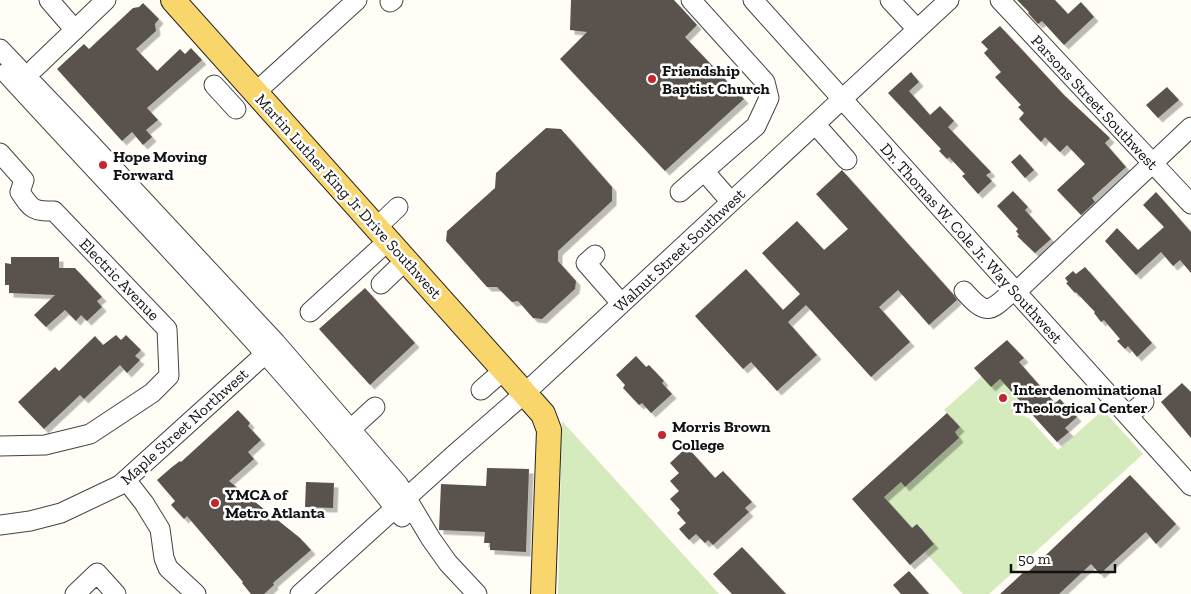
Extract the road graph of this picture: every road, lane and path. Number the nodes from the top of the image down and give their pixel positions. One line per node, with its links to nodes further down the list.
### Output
1 (49, 0): 11 (street)
2 (173, 0): 15 (main road, Martin Luther King Jr Drive Southwest)
3 (357, 0): 15 (street)
4 (691, 0): 23 (street)
5 (753, 0): 16 (street, Dr. Thomas W. Cole Jr. Way Southwest)
6 (890, 0): 10 (street)
7 (949, 0): 10 (street, Walnut Street Southwest)
8 (1000, 0): 22 (street, Parsons Street Southwest)
9 (99, 2): 11 (street)
10 (917, 29): 16 (street, Walnut Street Southwest)
11 (75, 30): 14 (street)
12 (0, 49): 36 (street)
13 (0, 67): 36 (street)
14 (35, 68)
15 (249, 84): 17 (street); 28 (main road, Martin Luther King Jr Drive Southwest)
16 (842, 99): 18 (street, Walnut Street Southwest); 33 (street, Dr. Thomas W. Cole Jr. Way Southwest)
17 (236, 109)
18 (815, 124): 21 (street); 25 (street, Walnut Street Southwest)
19 (1191, 127): 22 (street)
20 (0, 153): 44 (street, Electric Avenue)
21 (847, 160)
22 (1152, 163): 26 (street, Parsons Street Southwest); 33 (street)
23 (704, 172): 24 (street); 25 (street)
24 (680, 192)
25 (731, 202): 34 (street, Walnut Street Southwest)
26 (1191, 204)
27 (398, 207): 28 (street)
28 (383, 234): 30 (main road, Martin Luther King Jr Drive Southwest); 35 (street)
29 (595, 255): 34 (street)
30 (406, 260): 31 (street); 37 (main road, Martin Luther King Jr Drive Southwest)
31 (381, 284)
32 (964, 291): 33 (street)
33 (1015, 291): 42 (street, Dr. Thomas W. Cole Jr. Way Southwest)
34 (621, 303): 39 (street, Walnut Street Southwest)
35 (310, 312)
36 (271, 348): 43 (street); 45 (street, Maple Street Northwest); 47 (street)
37 (504, 370): 38 (street); 39 (main road, Martin Luther King Jr Drive Southwest)
38 (481, 390)
39 (525, 392): 47 (street, Walnut Street Southwest); 55 (main road, Martin Luther King Jr Drive Southwest)
40 (1144, 402): 42 (street)
41 (375, 407): 43 (street)
42 (1128, 416): 46 (street, Dr. Thomas W. Cole Jr. Way Southwest)
43 (351, 429): 47 (street)
44 (0, 446)
45 (126, 480): 48 (street, Maple Street Northwest); 51 (street)
46 (1191, 486)
47 (401, 503): 52 (street, Walnut Street Southwest); 53 (street); 54 (street)
48 (0, 525)
49 (75, 594): 50 (street)
50 (116, 594)
51 (196, 594)
52 (300, 594)
53 (464, 594)
54 (477, 594)
55 (543, 594)

